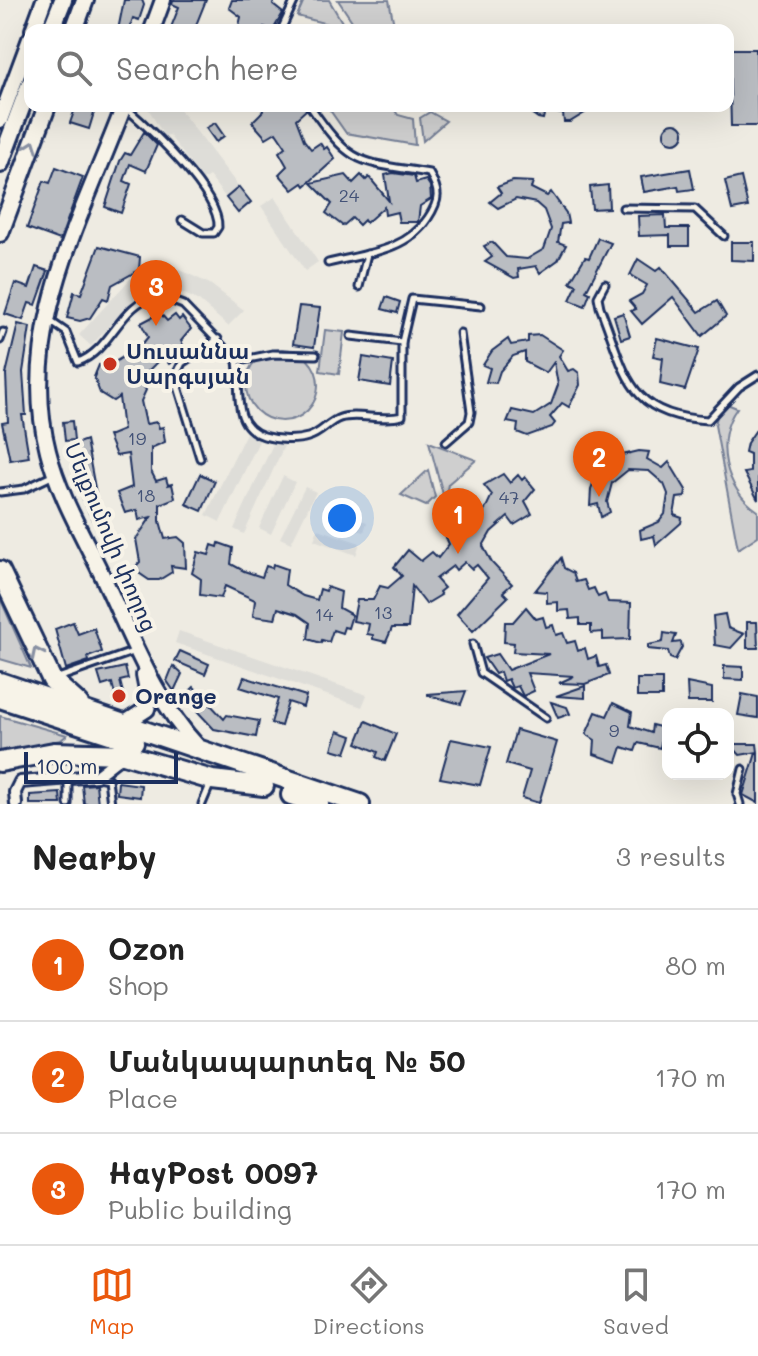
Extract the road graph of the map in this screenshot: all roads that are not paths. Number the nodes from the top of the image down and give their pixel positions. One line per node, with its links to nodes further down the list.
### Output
1 (44, 0): 6 (street)
2 (63, 0): 7 (main road)
3 (85, 0): 8 (main road)
4 (163, 0): 9 (street)
5 (295, 0): 10 (lane)
6 (35, 24)
7 (53, 24)
8 (76, 24)
9 (154, 24)
10 (284, 24)
11 (24, 55): 18 (street)
12 (24, 99): 13 (main road)
13 (22, 104): 19 (main road)
14 (44, 112): 22 (main road, one-way to 14)
15 (122, 112): 29 (street, Մելքումովի փողոց)
16 (131, 112): 21 (lane)
17 (314, 112): 24 (lane)
18 (0, 120)
19 (0, 164)
20 (623, 208): 23 (lane)
21 (182, 220)
22 (0, 233)
23 (724, 236)
24 (367, 254): 25 (lane); 27 (lane)
25 (328, 263)
26 (605, 284): 38 (lane)
27 (359, 287)
28 (481, 306): 35 (lane)
29 (45, 320): 33 (lane); 41 (street, Մելքումովի փողոց)
30 (3, 332): 34 (lane)
31 (460, 333): 39 (lane)
32 (351, 336): 35 (lane)
33 (218, 339): 37 (lane); 40 (lane)
34 (0, 340)
35 (402, 342): 37 (lane)
36 (316, 355): 37 (lane)
37 (237, 361)
38 (758, 375)
39 (446, 442)
40 (200, 458)
41 (55, 474): 42 (lane); 45 (street, Մելքումովի փողոց)
42 (0, 492)
43 (0, 571): 46 (highway, one-way to 43)
44 (473, 644): 50 (lane)
45 (139, 656): 46 (lane); 51 (street, Մելքումովի փողոց); 52 (street, Մելքումովի փողոց)
46 (52, 680): 49 (highway)
47 (0, 682): 49 (highway)
48 (0, 698): 59 (highway)
49 (87, 711): 51 (highway)
50 (546, 718)
51 (122, 725): 52 (highway)
52 (203, 753): 65 (highway)
53 (124, 754): 54 (highway); 56 (street); 58 (highway)
54 (0, 762)
55 (743, 769): 66 (lane)
56 (96, 776): 57 (street); 62 (lane)
57 (68, 777): 60 (street); 61 (lane)
58 (212, 780): 59 (highway); 63 (lane)
59 (264, 786): 64 (highway)
60 (16, 804)
61 (68, 804)
62 (111, 804)
63 (202, 804)
64 (319, 804)
65 (360, 804)
66 (740, 804)

